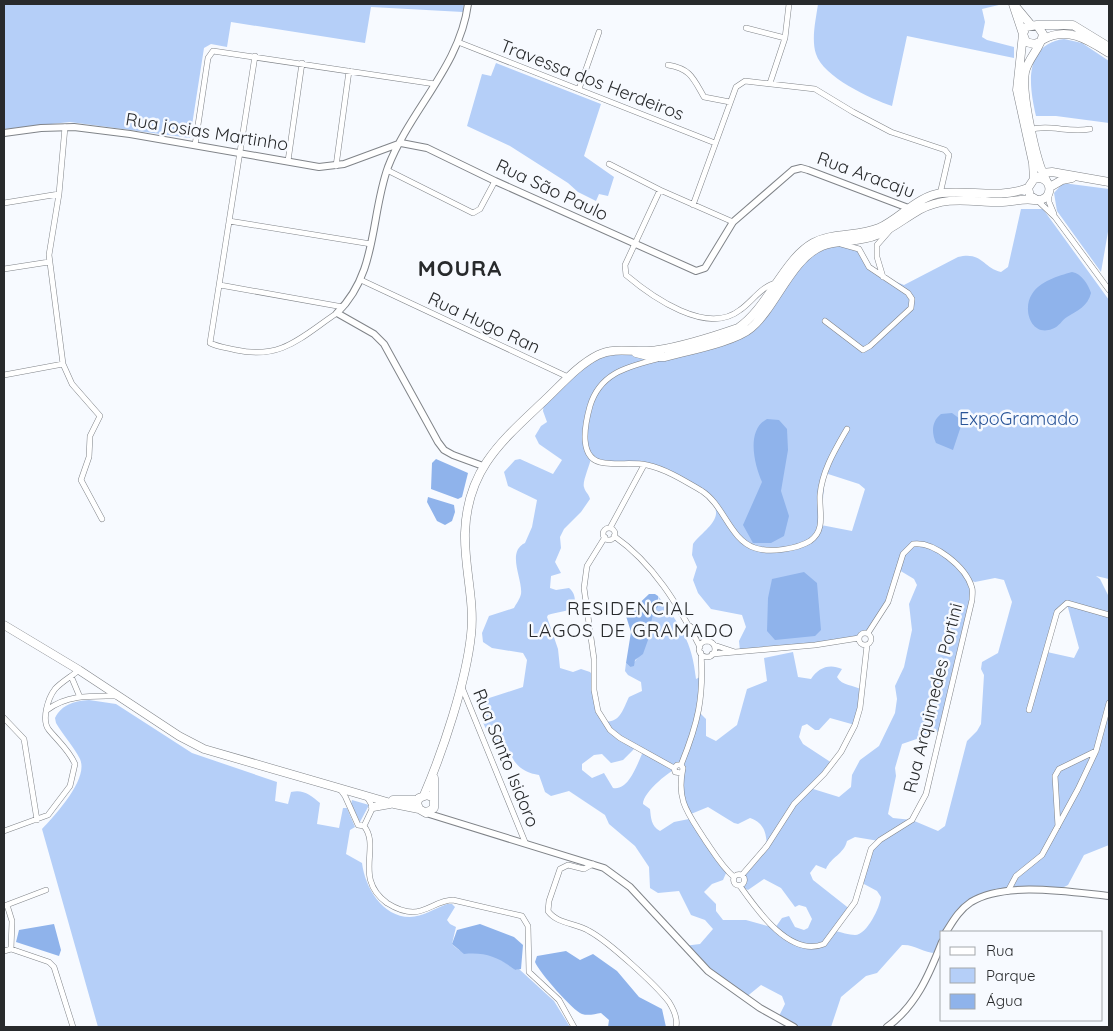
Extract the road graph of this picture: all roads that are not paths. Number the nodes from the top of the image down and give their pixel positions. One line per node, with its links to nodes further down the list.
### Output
1 (468, 4): 10 (street)
2 (789, 4): 8 (street)
3 (1013, 4): 4 (main road); 7 (main road)
4 (1034, 25): 7 (main road); 9 (main road); 11 (main road)
5 (746, 28): 8 (street)
6 (599, 32): 19 (street)
7 (1023, 34): 9 (main road); 23 (main road)
8 (785, 38): 17 (street)
9 (1041, 41): 11 (main road); 23 (main road)
10 (458, 42): 18 (street); 19 (street, Travessa dos Herdeiros)
11 (1106, 44): 12 (main road)
12 (1109, 53)
13 (255, 56): 14 (street); 27 (street); 28 (street)
14 (302, 64): 16 (street); 29 (street)
15 (668, 65): 20 (street)
16 (349, 71): 18 (street); 32 (street)
17 (770, 83): 20 (street); 43 (street)
18 (436, 84): 25 (street)
19 (579, 89): 26 (street, Travessa dos Herdeiros)
20 (730, 102): 26 (street)
21 (65, 128): 24 (street, Rua josias Martinho); 27 (street, Rua josias Martinho); 42 (street)
22 (1090, 129): 23 (street)
23 (1029, 130): 30 (main road); 35 (main road)
24 (4, 133)
25 (401, 143): 32 (street, Rua josias Martinho); 33 (street); 37 (street, Rua São Paulo)
26 (715, 143): 47 (street)
27 (195, 145): 28 (street, Rua josias Martinho)
28 (240, 152): 29 (street, Rua josias Martinho); 51 (street)
29 (288, 161): 32 (street, Rua josias Martinho)
30 (1039, 161): 34 (main road); 35 (main road)
31 (610, 164): 41 (street)
32 (336, 166)
33 (387, 170): 37 (street); 55 (street)
34 (1052, 172): 35 (main road); 36 (main road)
35 (1038, 177): 39 (main road); 40 (main road)
36 (1097, 180): 38 (main road); 39 (main road)
37 (495, 181): 56 (street, Rua São Paulo)
38 (1109, 182)
39 (1048, 187): 44 (main road); 50 (street)
40 (1028, 188): 43 (main road); 44 (main road)
41 (660, 190): 47 (street); 56 (street)
42 (59, 194): 45 (street); 57 (street)
43 (940, 194): 46 (main road); 48 (main road)
44 (1036, 200): 46 (main road); 50 (street)
45 (4, 203)
46 (936, 203): 49 (main road)
47 (693, 205): 52 (street)
48 (908, 208): 49 (street, Rua Aracaju); 52 (street, Rua Aracaju); 62 (main road)
49 (920, 210): 53 (main road)
50 (1055, 217): 63 (street)
51 (229, 221): 55 (street); 61 (street)
52 (733, 222): 56 (street, Rua São Paulo)
53 (893, 227): 54 (main road); 59 (street)
54 (833, 243): 59 (street); 62 (main road)
55 (371, 244): 60 (street)
56 (634, 245): 62 (street)
57 (49, 262): 58 (street); 70 (street)
58 (4, 270)
59 (884, 277): 66 (street)
60 (361, 280): 64 (street); 72 (street, Rua Hugo Ran)
61 (220, 285): 64 (street); 65 (street)
62 (776, 286): 68 (main road); 68 (main road)
63 (1109, 290)
64 (343, 307): 65 (street)
65 (337, 313): 75 (street)
66 (825, 321)
67 (627, 350): 68 (main road); 69 (main road); 72 (main road)
68 (664, 353): 69 (main road)
69 (650, 359): 74 (street)
70 (63, 364): 71 (street); 76 (street)
71 (4, 376)
72 (568, 378): 75 (main road)
73 (848, 429): 74 (street)
74 (644, 465): 77 (street)
75 (482, 466): 94 (main road)
76 (102, 519)
77 (610, 528): 78 (street); 79 (street)
78 (614, 536): 79 (street); 81 (street)
79 (605, 537): 103 (street)
80 (1109, 615): 99 (street)
81 (688, 624): 85 (street); 88 (street)
82 (4, 625): 91 (main road)
83 (868, 633): 84 (street); 87 (street); 123 (street, Rua Arquimedes Portini)
84 (859, 638): 87 (street); 89 (street)
85 (707, 641): 86 (street); 88 (street)
86 (714, 645): 89 (street); 90 (street)
87 (867, 645): 121 (street)
88 (700, 650): 90 (street); 93 (street)
89 (738, 652): 90 (street)
90 (710, 655): 93 (street)
91 (80, 670): 92 (street); 96 (main road)
92 (71, 676): 95 (street); 98 (street)
93 (702, 676): 102 (street)
94 (461, 684): 107 (main road); 119 (street, Rua Santo Isidoro)
95 (79, 695): 96 (street); 98 (street)
96 (120, 696): 105 (main road)
97 (1109, 703): 101 (street)
98 (47, 710): 115 (street)
99 (1029, 710)
100 (4, 718): 115 (street)
101 (1096, 751): 117 (street); 117 (street)
102 (681, 765): 103 (street); 104 (street)
103 (674, 768): 104 (street)
104 (681, 774): 122 (street)
105 (338, 787): 106 (main road); 116 (street)
106 (365, 795): 108 (main road); 111 (street)
107 (431, 799): 109 (main road); 113 (main road); 114 (street)
108 (384, 800): 109 (main road); 110 (main road)
109 (418, 800): 112 (main road)
110 (394, 804): 111 (main road); 112 (main road)
111 (373, 807): 116 (street)
112 (419, 809): 113 (main road)
113 (426, 812): 114 (street)
114 (447, 819): 119 (street)
115 (37, 820): 118 (street)
116 (364, 826): 133 (street)
117 (1058, 826): 125 (street)
118 (4, 831)
119 (525, 842): 120 (street)
120 (593, 863): 134 (street); 135 (street)
121 (742, 875): 122 (street); 123 (street)
122 (734, 877): 123 (street)
123 (740, 886)
124 (46, 890): 127 (street)
125 (1008, 891): 126 (street); 128 (street)
126 (1109, 896)
127 (5, 905): 130 (street)
128 (947, 931)
129 (940, 947): 136 (street)
130 (12, 949): 131 (street); 132 (street)
131 (4, 951)
132 (73, 1027)
133 (574, 1027)
134 (676, 1027)
135 (794, 1027)
136 (887, 1027)

